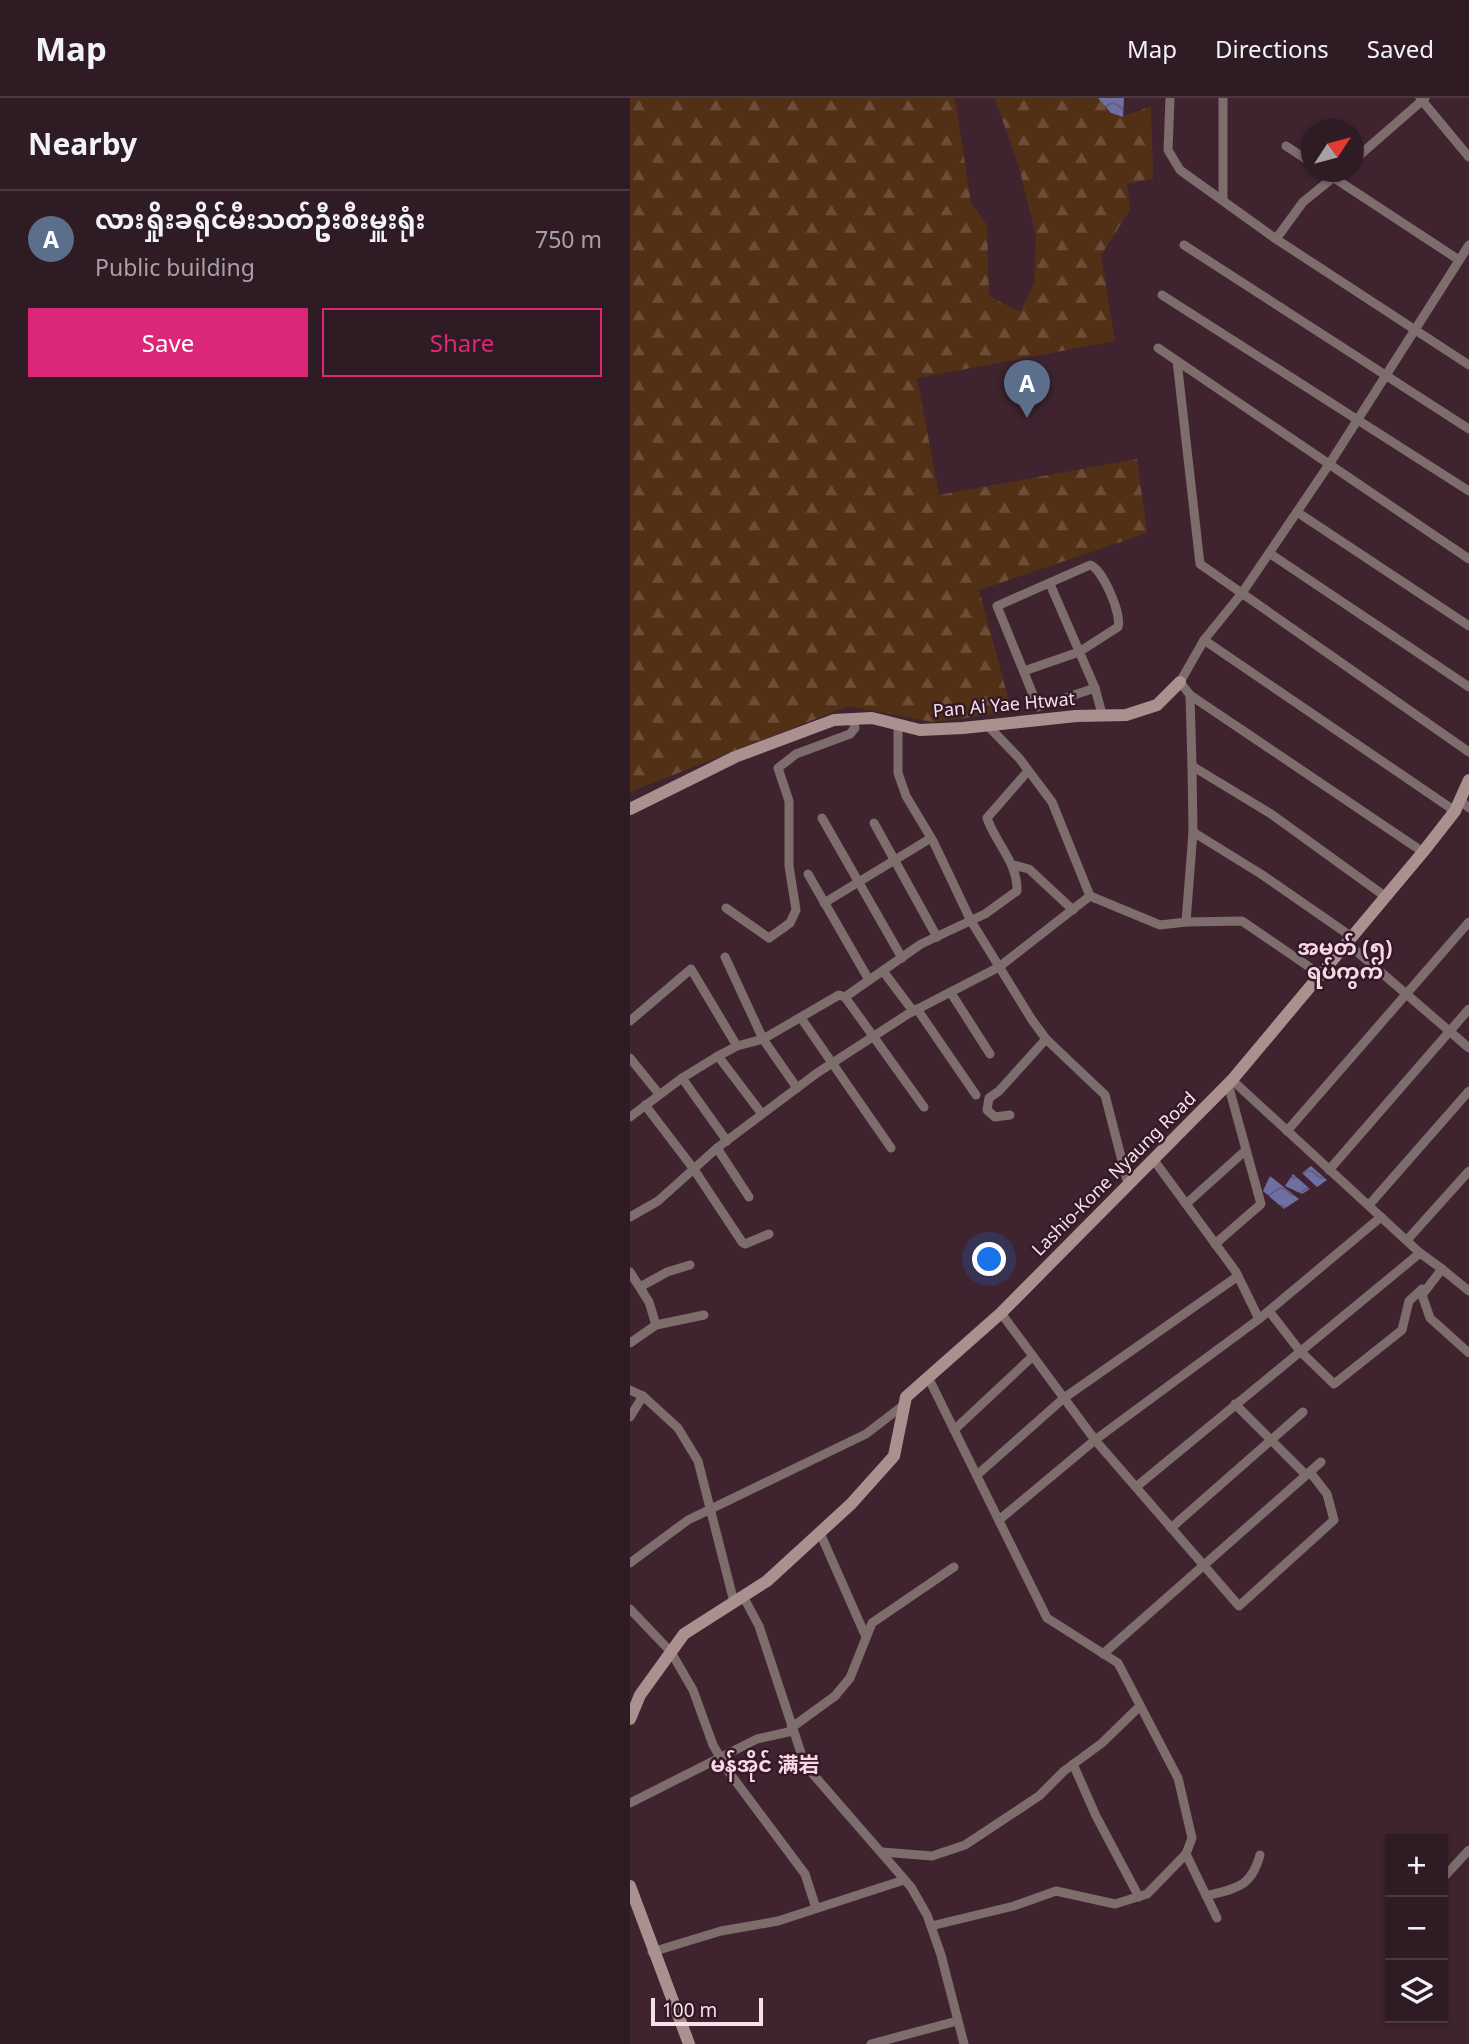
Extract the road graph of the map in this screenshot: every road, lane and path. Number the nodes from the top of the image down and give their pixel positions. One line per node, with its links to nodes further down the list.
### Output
1 (1170, 98): 10 (street)
2 (1223, 98): 10 (street)
3 (1423, 99): 5 (street); 7 (street)
4 (1286, 146): 6 (street)
5 (1364, 150)
6 (1301, 156)
7 (1469, 157)
8 (1324, 182): 11 (street)
9 (1345, 182): 14 (street)
10 (1223, 200): 11 (street)
11 (1276, 239): 16 (street)
12 (1184, 245): 20 (street)
13 (1469, 246): 14 (street)
14 (1459, 260): 16 (street)
15 (1162, 295): 21 (street)
16 (1413, 329): 19 (street); 20 (street)
17 (1158, 348): 18 (street)
18 (1177, 361): 23 (street); 29 (street)
19 (1469, 365)
20 (1385, 374): 21 (street); 22 (street)
21 (1357, 420): 23 (street); 24 (street)
22 (1469, 429)
23 (1330, 463): 25 (street); 27 (street)
24 (1469, 491)
25 (1297, 512): 26 (street); 30 (street)
26 (1269, 553): 29 (street); 35 (street)
27 (1469, 559)
28 (1050, 584): 32 (street); 32 (street); 33 (street)
29 (1242, 593): 31 (street); 42 (street)
30 (1469, 626)
31 (1204, 640): 34 (street); 46 (street)
32 (1079, 652): 33 (street); 36 (street)
33 (1024, 671): 36 (street)
34 (1180, 682): 37 (street); 38 (main road, Pan Ai Yae Htwat)
35 (1469, 687)
36 (1095, 688): 38 (street)
37 (1190, 695): 43 (street); 52 (street)
38 (1102, 714): 41 (main road, Pan Ai Yae Htwat)
39 (852, 719): 40 (main road, Pan Ai Yae Htwat); 47 (main road, Pan Ai Yae Htwat); 60 (street)
40 (898, 725): 41 (main road, Pan Ai Yae Htwat); 51 (street)
41 (988, 726): 44 (street)
42 (1469, 752)
43 (1192, 766): 50 (street); 58 (street)
44 (1028, 771): 54 (street); 57 (street)
45 (1469, 780): 46 (main road, Lashio-Kone Nyaung Road)
46 (1461, 806): 52 (main road, Lashio-Kone Nyaung Road)
47 (630, 809)
48 (822, 818): 56 (street)
49 (874, 823): 53 (street)
50 (1193, 832): 63 (street); 66 (street)
51 (932, 838): 53 (street); 62 (street)
52 (1423, 852): 58 (main road, Lashio-Kone Nyaung Road)
53 (893, 861): 56 (street); 65 (street)
54 (1013, 865): 61 (street); 62 (street)
55 (808, 874): 59 (street)
56 (857, 882): 59 (street); 68 (street)
57 (1090, 896): 61 (street); 63 (street)
58 (1386, 897): 66 (main road, Lashio-Kone Nyaung Road)
59 (824, 904): 72 (street)
60 (726, 908)
61 (1073, 910): 69 (street)
62 (971, 921): 65 (street); 69 (street)
63 (1186, 922): 71 (street)
64 (1469, 922): 74 (street)
65 (937, 937): 68 (street)
66 (1349, 940): 71 (main road, Lashio-Kone Nyaung Road); 74 (street)
67 (724, 957): 82 (street)
68 (902, 958): 70 (street)
69 (999, 967): 73 (street); 83 (street)
70 (883, 971): 72 (street); 77 (street)
71 (1321, 975): 91 (main road, Lashio-Kone Nyaung Road)
72 (869, 980): 75 (street)
73 (951, 993): 77 (street); 86 (street)
74 (1406, 994): 80 (street); 101 (street)
75 (845, 997): 78 (street); 81 (street)
76 (1469, 1009): 80 (street)
77 (915, 1010): 81 (street); 95 (street)
78 (801, 1018): 82 (street); 89 (street)
79 (630, 1021): 84 (street)
80 (1450, 1031): 85 (street); 108 (street)
81 (872, 1038): 89 (street); 97 (street)
82 (763, 1039): 84 (street); 92 (street)
83 (1046, 1039): 99 (street); 110 (street)
84 (737, 1046): 87 (street)
85 (1469, 1048)
86 (990, 1054)
87 (718, 1056): 90 (street); 98 (street)
88 (630, 1058): 94 (street)
89 (832, 1064): 92 (street); 104 (street)
90 (682, 1078): 94 (street); 102 (street)
91 (1230, 1082): 101 (street); 105 (street); 106 (main road, Lashio-Kone Nyaung Road)
92 (797, 1088): 98 (street)
93 (1469, 1091): 113 (street)
94 (659, 1094): 96 (street)
95 (976, 1095)
96 (645, 1105): 100 (street); 107 (street)
97 (924, 1107)
98 (762, 1114): 102 (street)
99 (1010, 1115)
100 (630, 1116)
101 (1287, 1131): 108 (street)
102 (727, 1141): 103 (street)
103 (717, 1148): 107 (street); 111 (street)
104 (891, 1148)
105 (1246, 1150): 112 (street); 118 (street)
106 (1153, 1158): 110 (main road, Lashio-Kone Nyaung Road); 112 (street)
107 (694, 1168): 114 (street); 116 (street)
108 (1329, 1170): 113 (street)
109 (1469, 1171): 117 (street)
110 (1128, 1184): 128 (main road, Lashio-Kone Nyaung Road)
111 (749, 1197)
112 (1186, 1204): 118 (street)
113 (1368, 1205): 115 (street)
114 (630, 1217)
115 (1381, 1217): 117 (street); 127 (street)
116 (769, 1234)
117 (1407, 1240): 119 (street)
118 (1215, 1244): 123 (street)
119 (1420, 1253): 121 (street); 133 (street)
120 (690, 1265): 125 (street)
121 (1442, 1269): 124 (street); 126 (street)
122 (630, 1272): 125 (street)
123 (1238, 1276): 130 (street); 139 (street)
124 (1430, 1282): 133 (street); 134 (street)
125 (640, 1287): 131 (street)
126 (1469, 1292)
127 (1269, 1311): 130 (street); 133 (street)
128 (1001, 1313): 135 (street); 136 (main road, Lashio-Kone Nyaung Road)
129 (704, 1315): 131 (street)
130 (1259, 1319): 145 (street)
131 (656, 1325): 132 (street)
132 (630, 1343)
133 (1300, 1350): 141 (street)
134 (1469, 1353)
135 (1033, 1356): 139 (street); 144 (street)
136 (929, 1378): 140 (main road, Lashio-Kone Nyaung Road); 144 (street)
137 (630, 1390): 138 (street)
138 (643, 1396): 143 (street); 151 (street)
139 (1064, 1398): 145 (street); 149 (street)
140 (905, 1404): 151 (street); 154 (main road)
141 (1235, 1404): 146 (street); 150 (street)
142 (1303, 1412): 146 (street)
143 (630, 1417)
144 (954, 1430): 149 (street)
145 (1095, 1440): 150 (street); 152 (street)
146 (1272, 1440): 148 (street); 153 (street)
147 (1321, 1462): 148 (street)
148 (1308, 1473): 156 (street); 156 (street)
149 (976, 1475): 152 (street)
150 (1136, 1487): 153 (street)
151 (710, 1511): 155 (street); 158 (street)
152 (999, 1520): 162 (street)
153 (1171, 1528): 156 (street)
154 (820, 1533): 158 (main road); 160 (street)
155 (630, 1563)
156 (1205, 1565): 162 (street)
157 (954, 1567): 160 (street)
158 (739, 1599): 161 (main road); 165 (street)
159 (630, 1609): 161 (street)
160 (866, 1637): 165 (street)
161 (671, 1652): 164 (main road); 166 (street)
162 (1103, 1654): 163 (street)
163 (1140, 1706): 167 (street); 171 (street)
164 (630, 1719)
165 (792, 1729): 166 (street); 170 (street)
166 (720, 1757): 168 (street); 178 (street)
167 (1073, 1765): 170 (street); 177 (street)
168 (630, 1803)
169 (1469, 1850): 173 (street)
170 (881, 1852): 174 (street)
171 (1186, 1854): 176 (street); 177 (street)
172 (1260, 1855): 176 (street)
173 (1448, 1873)
174 (904, 1880): 178 (street); 180 (street)
175 (630, 1885): 181 (main road)
176 (1206, 1896): 179 (street)
177 (1139, 1897): 180 (street)
178 (816, 1908): 181 (street)
179 (1217, 1919)
180 (931, 1926): 182 (street)
181 (652, 1952): 183 (main road)
182 (957, 2021): 184 (street); 185 (street)
183 (689, 2044)
184 (871, 2044)
185 (964, 2044)

